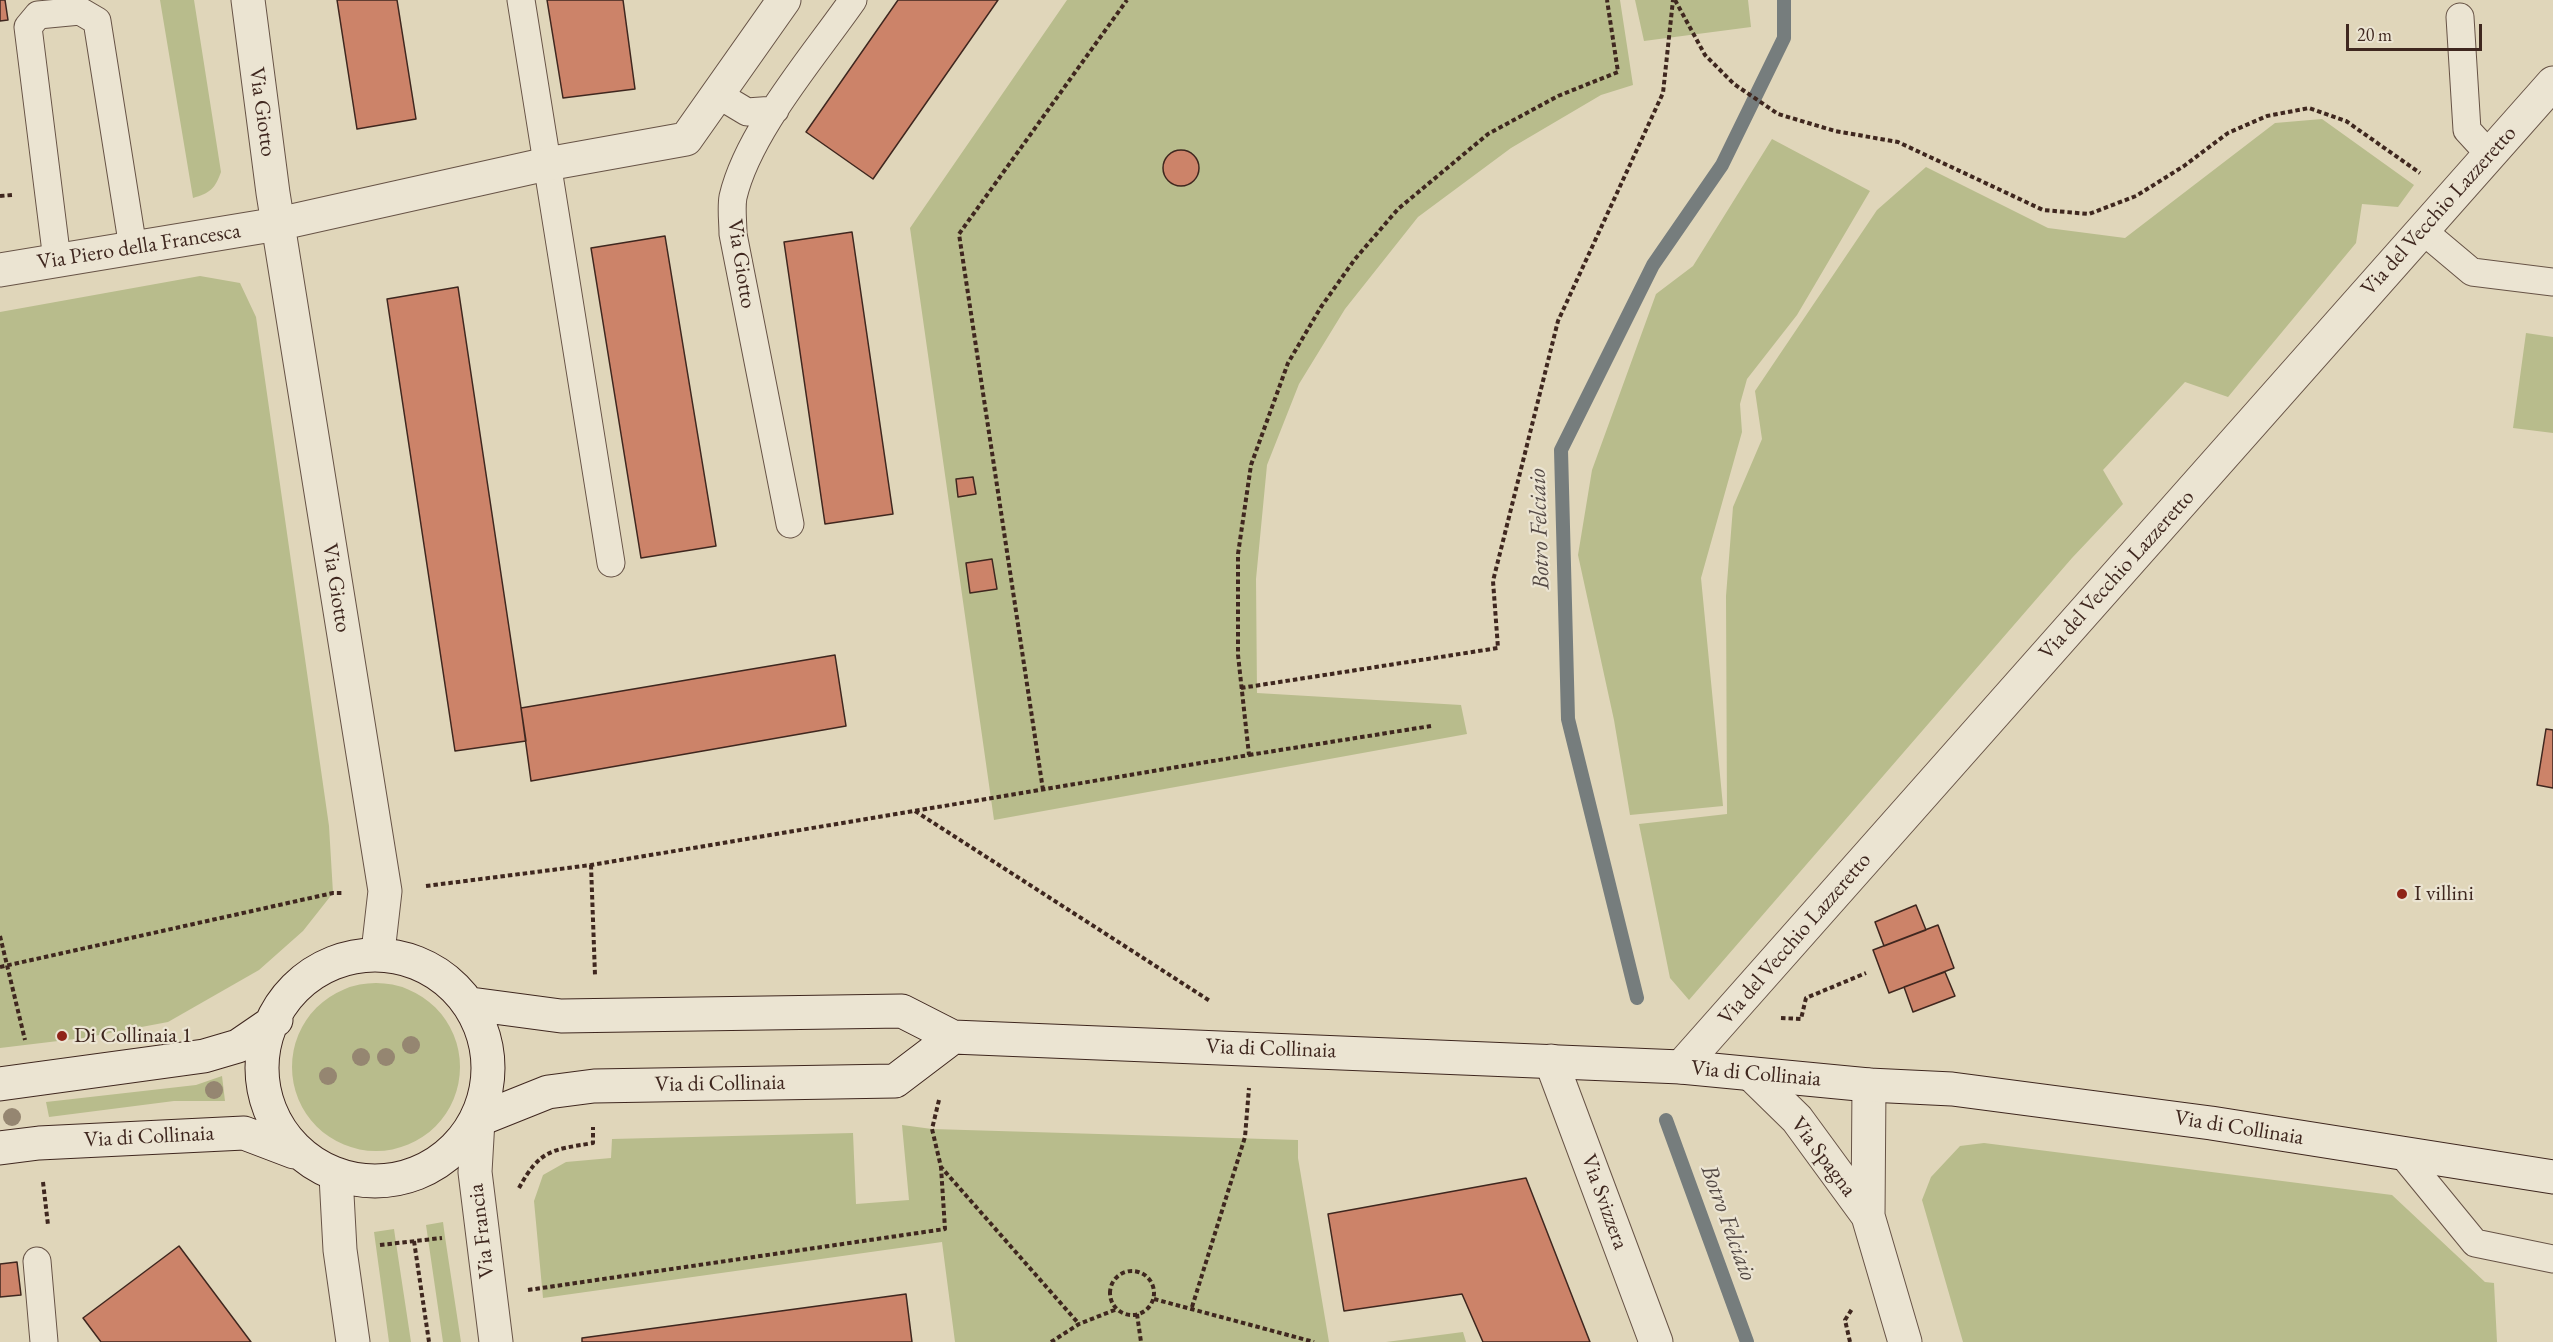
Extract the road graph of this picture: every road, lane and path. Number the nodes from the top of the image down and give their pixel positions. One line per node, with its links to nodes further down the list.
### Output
1 (248, 0): 15 (street, Via Giotto)
2 (521, 0): 13 (lane)
3 (784, 0): 10 (street)
4 (853, 0): 11 (lane, Via Giotto)
5 (1127, 0): 26 (path)
6 (1607, 0): 23 (path)
7 (1674, 0): 14 (path); 23 (path)
8 (2460, 17): 12 (lane)
9 (2553, 83): 12 (street, Via del Vecchio Lazzeretto)
10 (717, 94): 11 (lane); 13 (street)
11 (775, 110): 21 (lane, Via Giotto)
12 (2489, 154): 14 (street, Via del Vecchio Lazzeretto)
13 (548, 164): 15 (street); 22 (lane)
14 (2452, 195): 16 (street, Via del Vecchio Lazzeretto)
15 (278, 224): 17 (street, Via Piero della Francesca); 29 (street, Via Giotto)
16 (2422, 230): 20 (lane); 43 (street, Via del Vecchio Lazzeretto)
17 (133, 248): 18 (street, Via Piero della Francesca); 18 (lane)
18 (57, 260): 19 (street, Via Piero della Francesca)
19 (0, 270)
20 (2553, 282)
21 (790, 524)
22 (611, 563)
23 (1241, 688): 25 (path)
24 (1431, 726): 25 (path)
25 (1249, 755): 26 (path)
26 (1043, 789): 27 (path)
27 (914, 811): 28 (path); 36 (path)
28 (591, 865): 29 (path); 35 (path)
29 (385, 891): 31 (street, Via Giotto); 32 (path)
30 (0, 936): 32 (path)
31 (378, 952): 37 (street); 39 (street)
32 (9, 966): 33 (path); 41 (path)
33 (0, 967)
34 (1866, 973): 38 (path)
35 (595, 986)
36 (1210, 1001)
37 (471, 1004): 40 (street, Via di Collinaia); 47 (street)
38 (1780, 1017)
39 (276, 1020): 45 (street); 52 (street)
40 (953, 1037): 42 (street, Via di Collinaia); 47 (street, Via di Collinaia)
41 (27, 1051)
42 (1551, 1061): 43 (street, Via di Collinaia); 77 (street, Via Svizzera)
43 (1681, 1067): 44 (street, Via di Collinaia)
44 (1751, 1074): 46 (street, Via di Collinaia); 58 (street, Via Spagna)
45 (0, 1084)
46 (1869, 1085): 53 (street, Via di Collinaia); 58 (street, Via Spagna)
47 (478, 1120): 55 (street); 73 (street, Via Francia)
48 (932, 1128): 54 (path)
49 (1245, 1137): 66 (path)
50 (593, 1143): 57 (path)
51 (0, 1148): 52 (street, Via di Collinaia)
52 (294, 1152): 55 (street, Via di Collinaia)
53 (2402, 1154): 56 (street, Via di Collinaia); 62 (lane)
54 (941, 1167): 64 (path); 69 (path)
55 (336, 1176): 71 (street)
56 (2553, 1178)
57 (516, 1195)
58 (1868, 1216): 78 (street, Via Spagna)
59 (445, 1237): 60 (path)
60 (414, 1241): 61 (path); 72 (path)
61 (376, 1246)
62 (2553, 1258)
63 (37, 1261): 70 (lane)
64 (540, 1288)
65 (1154, 1299): 66 (path); 67 (path); 68 (path)
66 (1192, 1308): 76 (path)
67 (1117, 1309): 68 (path); 69 (path)
68 (1137, 1314): 75 (path)
69 (1080, 1324): 74 (path)
70 (44, 1342)
71 (353, 1342)
72 (429, 1342)
73 (496, 1342)
74 (1051, 1342)
75 (1141, 1342)
76 (1314, 1342)
77 (1656, 1342)
78 (1905, 1342)

